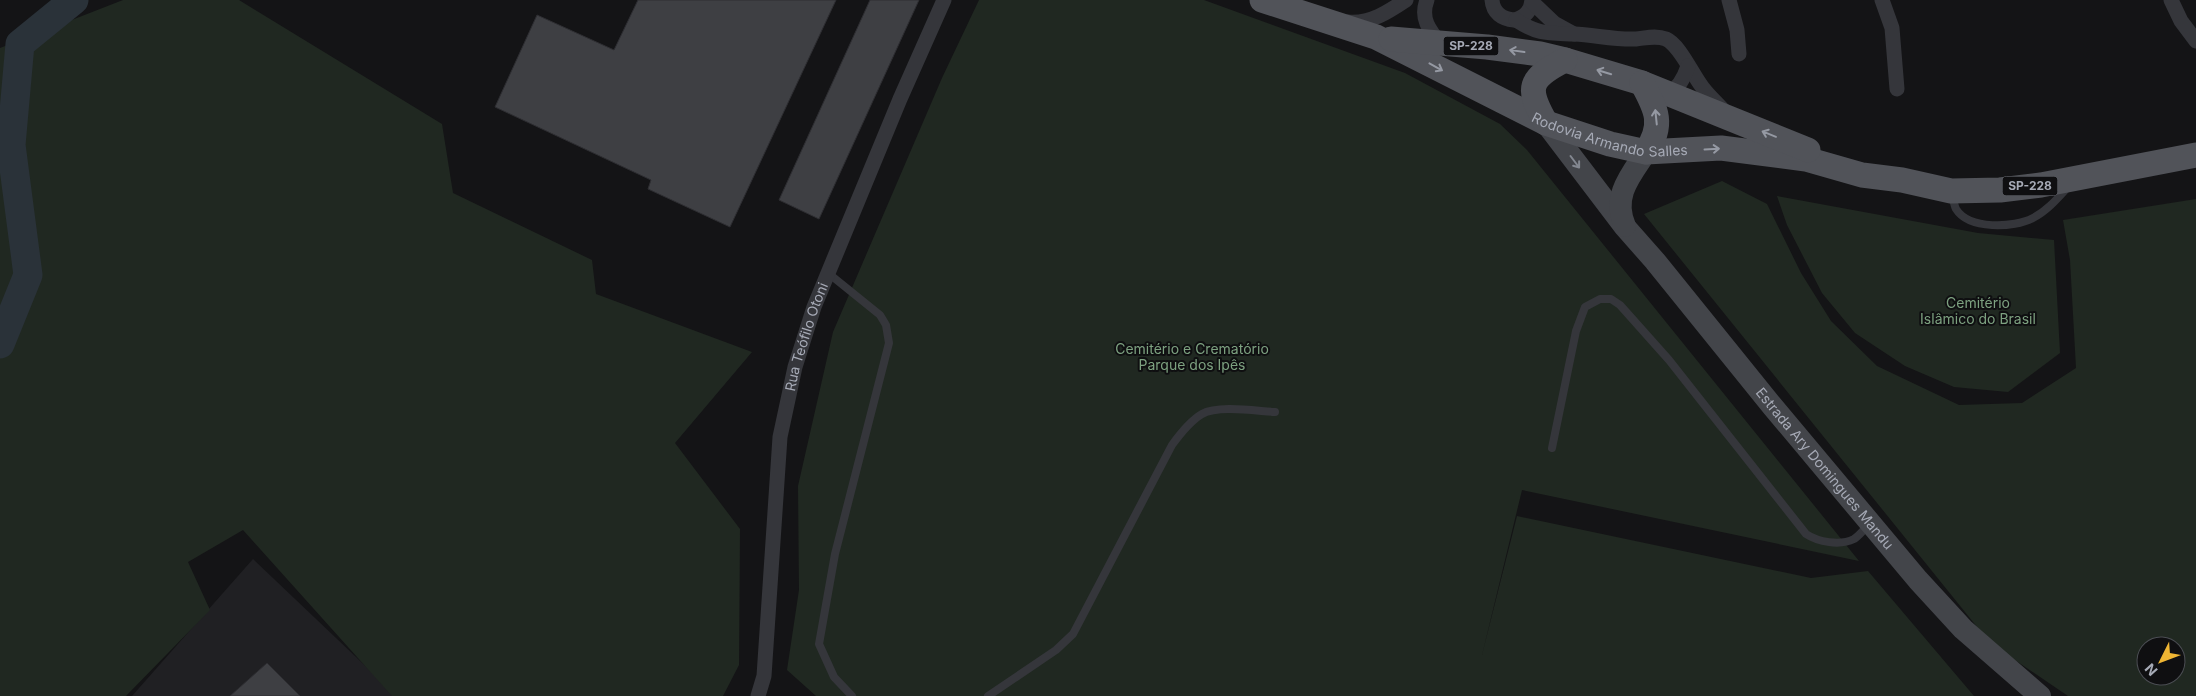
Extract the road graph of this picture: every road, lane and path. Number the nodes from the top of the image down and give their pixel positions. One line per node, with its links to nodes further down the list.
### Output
1 (944, 0): 31 (street, Rua Teófilo Otoni)
2 (1262, 0): 11 (main road, Rodovia Armando Salles / SP-228)
3 (1406, 0): 10 (street)
4 (1427, 0): 16 (street)
5 (1729, 0): 17 (street)
6 (1882, 0): 21 (street)
7 (2171, 0): 15 (street)
8 (1492, 1): 12 (street)
9 (1532, 1): 12 (street); 13 (street)
10 (1387, 6): 11 (street)
11 (1324, 20): 14 (main road, Rodovia Armando Salles / SP-228)
12 (1516, 20): 13 (street)
13 (1575, 34): 19 (street)
14 (1376, 37): 16 (main road, Rodovia Armando Salles / SP-228); 24 (main road, Rodovia Armando Salles / SP-228, one-way to 24)
15 (2196, 40)
16 (1441, 44): 18 (main road, Rodovia Armando Salles / SP-228, one-way to 16)
17 (1739, 54)
18 (1565, 60): 20 (main road, Rodovia Armando Salles / SP-228, one-way to 18); 24 (main road)
19 (1688, 66): 22 (street); 23 (street)
20 (1642, 83): 22 (main road, Rodovia Armando Salles / SP-228); 25 (main road, one-way to 20)
21 (1897, 89)
22 (1668, 94): 23 (main road, Rodovia Armando Salles / SP-228)
23 (1732, 119): 27 (main road, Rodovia Armando Salles / SP-228, one-way to 23)
24 (1546, 123): 25 (main road, Rodovia Armando Salles / SP-228); 30 (street, Estrada Ary Domingues Mandu, one-way to 30)
25 (1646, 152): 27 (main road, Rodovia Armando Salles / SP-228, one-way to 27); 30 (street, Estrada Ary Domingues Mandu)
26 (2196, 155): 28 (main road, Rodovia Armando Salles / SP-228)
27 (1862, 175): 29 (main road, Rodovia Armando Salles / SP-228)
28 (2077, 178): 29 (main road, Rodovia Armando Salles / SP-228); 29 (lane)
29 (1951, 191)
30 (1625, 227): 34 (street, Estrada Ary Domingues Mandu)
31 (828, 273): 35 (street, Rua Teófilo Otoni); 36 (lane)
32 (1275, 412): 37 (lane)
33 (1552, 448): 34 (lane)
34 (1870, 523): 38 (street, Estrada Ary Domingues Mandu)
35 (758, 696)
36 (852, 696)
37 (988, 696)
38 (2040, 696)

